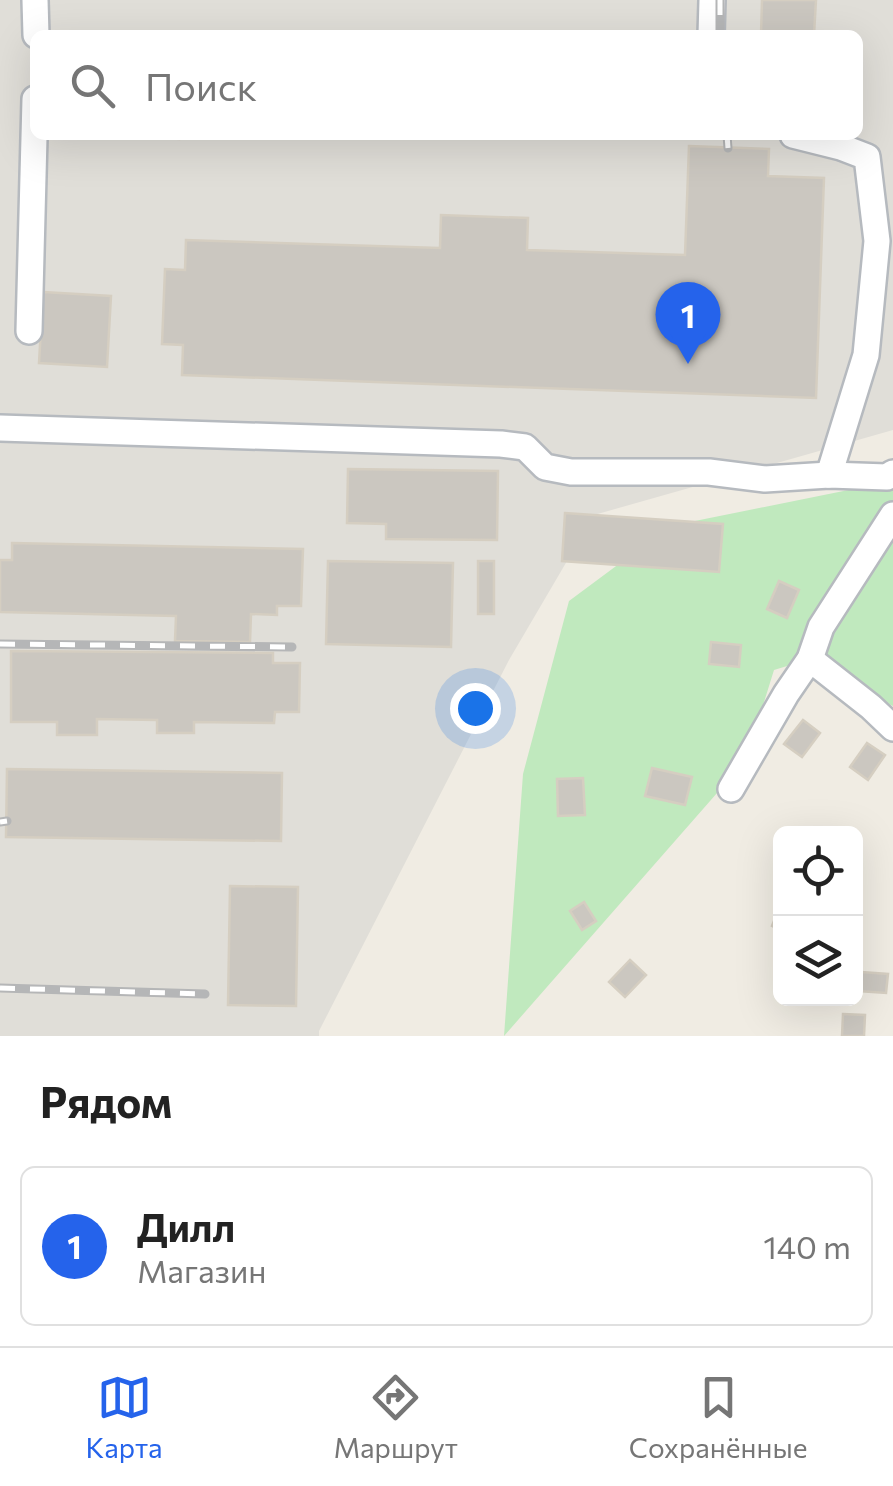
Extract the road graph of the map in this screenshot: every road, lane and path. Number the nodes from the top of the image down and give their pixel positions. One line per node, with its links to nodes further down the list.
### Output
1 (35, 0): 3 (street)
2 (712, 0): 4 (street)
3 (36, 30)
4 (711, 30)
5 (34, 140): 7 (street)
6 (812, 140): 9 (street)
7 (29, 332)
8 (0, 428): 9 (street)
9 (829, 474): 10 (street)
10 (893, 474)
11 (893, 515): 12 (street)
12 (810, 659): 13 (street); 14 (street)
13 (893, 728)
14 (731, 789)

